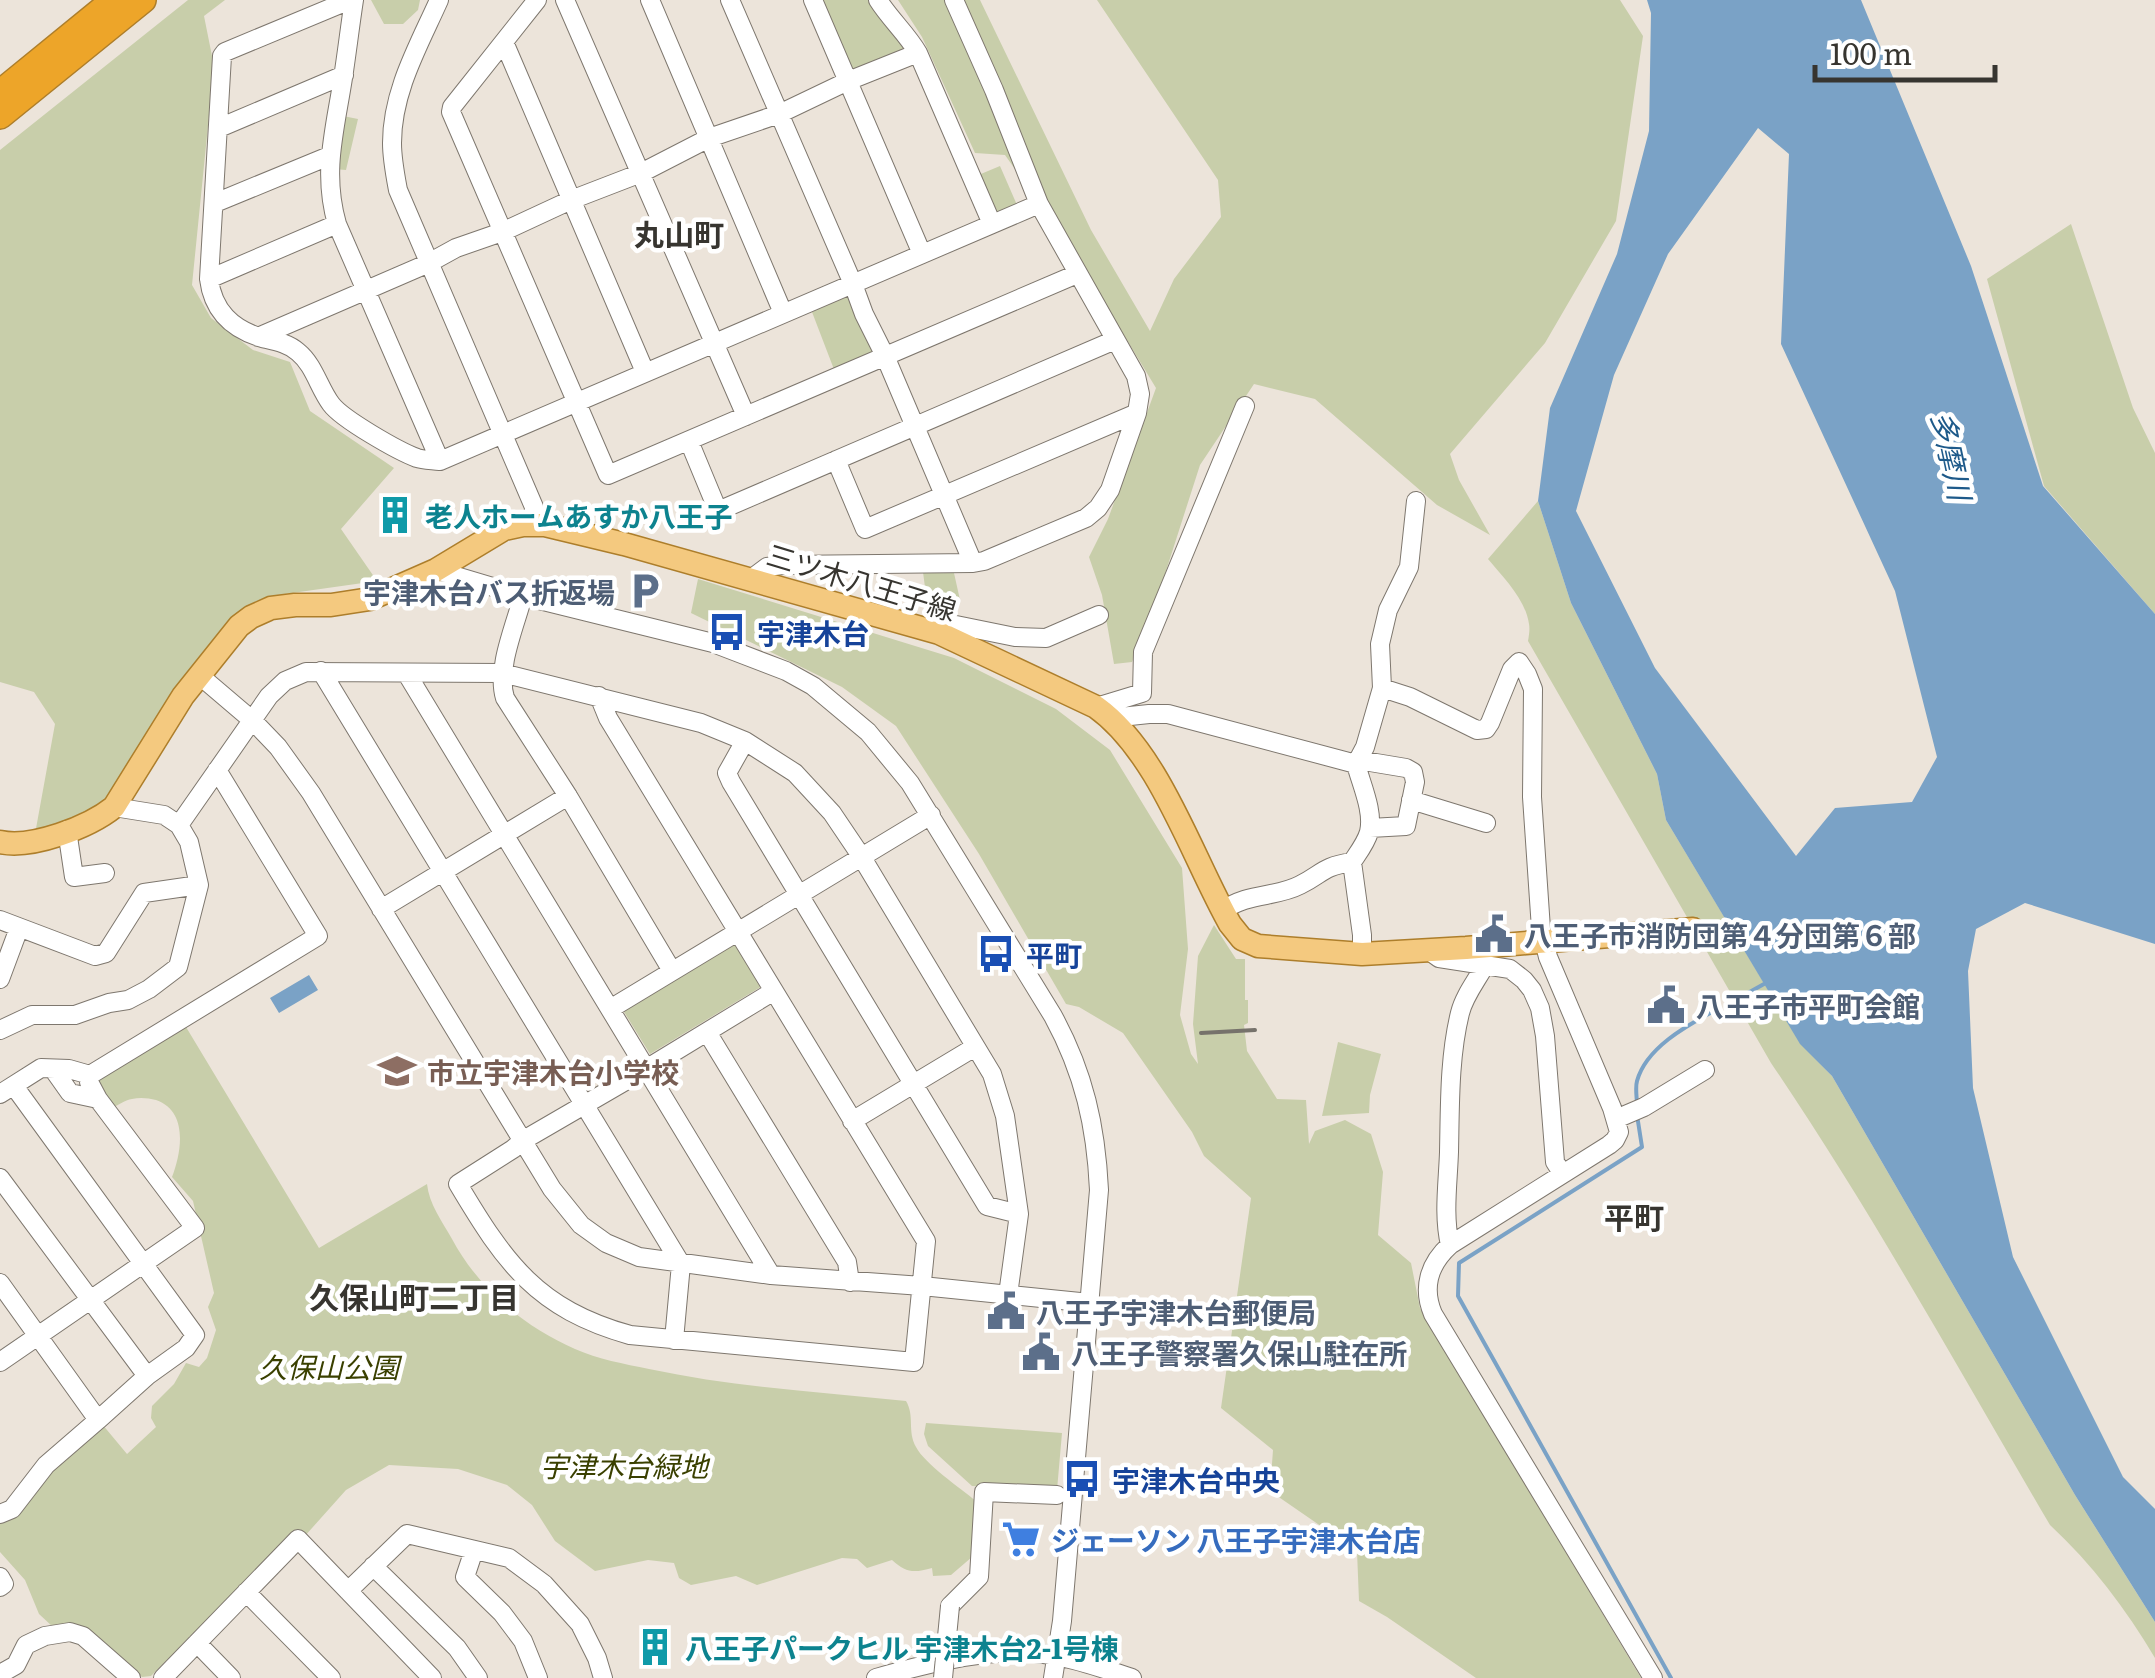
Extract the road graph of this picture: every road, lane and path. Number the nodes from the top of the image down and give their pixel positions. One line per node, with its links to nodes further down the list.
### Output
1 (114, 0): 16 (highway)
2 (143, 0): 18 (highway)
3 (352, 0): 14 (street); 19 (street)
4 (440, 0): 30 (street)
5 (538, 0): 12 (street)
6 (566, 0): 22 (street)
7 (650, 0): 20 (street)
8 (730, 0): 17 (street)
9 (813, 0): 15 (street)
10 (878, 0): 13 (street)
11 (954, 0): 25 (street)
12 (504, 42): 23 (street); 28 (street)
13 (918, 53): 15 (street); 27 (street)
14 (344, 75): 19 (street); 21 (street)
15 (848, 80): 17 (street); 29 (street)
16 (0, 93)
17 (779, 114): 20 (street); 33 (street)
18 (0, 116)
19 (218, 128): 24 (street)
20 (708, 138): 22 (street); 35 (street)
21 (329, 156): 24 (street); 26 (street)
22 (641, 173): 23 (street); 38 (street)
23 (571, 200): 28 (street); 40 (street)
24 (215, 203): 32 (street)
25 (1038, 204): 27 (street); 31 (street)
26 (337, 224): 32 (street); 34 (street)
27 (992, 224): 29 (street)
28 (502, 232): 30 (street); 41 (street)
29 (922, 254): 33 (street)
30 (433, 261): 34 (street); 46 (street)
31 (1077, 274): 37 (street); 39 (street)
32 (209, 279): 36 (street)
33 (853, 284): 35 (street); 39 (street)
34 (366, 290): 36 (street); 49 (street)
35 (783, 313): 38 (street)
36 (258, 337): 49 (street)
37 (1115, 340): 43 (street); 45 (street)
38 (715, 342): 40 (street); 44 (street)
39 (886, 356): 44 (street); 45 (street)
40 (644, 372): 41 (street)
41 (576, 402): 46 (street); 47 (street)
42 (1245, 406): 65 (street)
43 (1137, 414): 50 (street); 53 (street)
44 (746, 416): 47 (street)
45 (915, 426): 48 (street); 50 (street)
46 (503, 433): 49 (street); 52 (street)
47 (689, 440): 48 (street)
48 (836, 460): 50 (street)
49 (440, 461)
50 (944, 496): 53 (street)
51 (1416, 501): 63 (street)
52 (533, 524): 54 (main road, 三ツ木八王子線); 55 (main road, 三ツ木八王子線)
53 (972, 563): 55 (street)
54 (436, 570): 56 (street); 62 (main road, 三ツ木八王子線)
55 (751, 579): 58 (main road, 三ツ木八王子線)
56 (523, 596): 60 (street); 73 (street)
57 (1099, 615): 58 (street)
58 (938, 633): 65 (main road, 三ツ木八王子線)
59 (321, 671): 61 (street); 66 (street); 82 (street)
60 (502, 673): 61 (street); 64 (street); 70 (street)
61 (407, 674): 78 (street)
62 (199, 675): 66 (street); 72 (main road, 三ツ木八王子線)
63 (1382, 688): 68 (street); 92 (street)
64 (599, 696): 67 (street); 91 (street)
65 (1103, 713): 68 (street); 87 (main road, 三ツ木八王子線)
66 (253, 721): 69 (street); 86 (street)
67 (744, 741): 80 (street); 85 (street)
68 (1357, 762): 71 (street); 76 (street)
69 (217, 770): 75 (street); 106 (street)
70 (568, 796): 78 (street); 96 (street)
71 (1411, 800): 74 (street); 76 (street)
72 (114, 807): 75 (street); 77 (main road)
73 (931, 814): 80 (street); 126 (street)
74 (1486, 824)
75 (178, 825): 84 (street)
76 (1370, 828): 81 (street)
77 (67, 830): 79 (main road); 83 (street)
78 (504, 835): 82 (street); 99 (street)
79 (0, 842)
80 (861, 856): 85 (street); 102 (street)
81 (1352, 862): 87 (street); 94 (street)
82 (442, 872): 86 (street); 110 (street)
83 (105, 874)
84 (200, 885): 89 (street); 100 (street)
85 (799, 894): 91 (street); 107 (street)
86 (381, 909): 113 (street)
87 (1222, 911): 94 (main road, 三ツ木八王子線)
88 (0, 920): 89 (street)
89 (19, 928): 97 (street)
90 (1693, 929): 92 (main road, 三ツ木八王子線)
91 (737, 931): 96 (street); 98 (street)
92 (1544, 942): 93 (main road, 三ツ木八王子線); 111 (street)
93 (1428, 950): 94 (main road, 三ツ木八王子線); 95 (street)
94 (1362, 954)
95 (1485, 965): 114 (street); 117 (street)
96 (672, 971): 99 (street)
97 (0, 979)
98 (774, 991): 101 (street); 112 (street)
99 (610, 1009): 104 (street)
100 (0, 1030)
101 (707, 1032): 104 (street); 121 (street)
102 (975, 1047): 107 (street); 116 (street)
103 (53, 1069): 106 (street); 108 (street); 109 (street)
104 (646, 1069): 110 (street); 120 (street)
105 (1705, 1069): 111 (street)
106 (90, 1075): 109 (street)
107 (913, 1084): 112 (street); 116 (street)
108 (7, 1090): 118 (street)
109 (98, 1099): 118 (street)
110 (585, 1106): 113 (street); 119 (street)
111 (1621, 1117): 114 (street)
112 (852, 1120): 123 (street)
113 (522, 1141): 119 (street); 128 (street)
114 (1562, 1173): 117 (street)
115 (0, 1178): 125 (street)
116 (1019, 1214): 124 (street)
117 (1450, 1245): 155 (street)
118 (144, 1264): 125 (street); 130 (street)
119 (681, 1264): 120 (street); 128 (street)
120 (771, 1275): 121 (street)
121 (850, 1282): 123 (street)
122 (0, 1283): 127 (street)
123 (922, 1286): 124 (street); 128 (street)
124 (1008, 1295): 126 (street)
125 (91, 1300): 127 (street); 130 (street)
126 (1090, 1303): 141 (street)
127 (38, 1336): 129 (street); 131 (street)
128 (674, 1340)
129 (0, 1362)
130 (147, 1376): 131 (street)
131 (98, 1420): 133 (street)
132 (1057, 1494): 152 (street, bridge)
133 (0, 1514)
134 (474, 1550): 135 (street); 149 (street); 150 (street)
135 (373, 1566): 138 (street); 148 (street)
136 (0, 1577): 137 (street)
137 (0, 1587)
138 (348, 1591): 139 (street); 147 (street)
139 (246, 1592): 140 (street); 146 (street)
140 (197, 1643): 144 (street); 145 (street)
141 (1056, 1656): 151 (street); 153 (street); 154 (street)
142 (0, 1674): 143 (street)
143 (131, 1678)
144 (162, 1678)
145 (230, 1678)
146 (331, 1678)
147 (432, 1678)
148 (478, 1678)
149 (538, 1678)
150 (600, 1678)
151 (876, 1678)
152 (943, 1678)
153 (1053, 1678)
154 (1132, 1678)
155 (1653, 1678)

